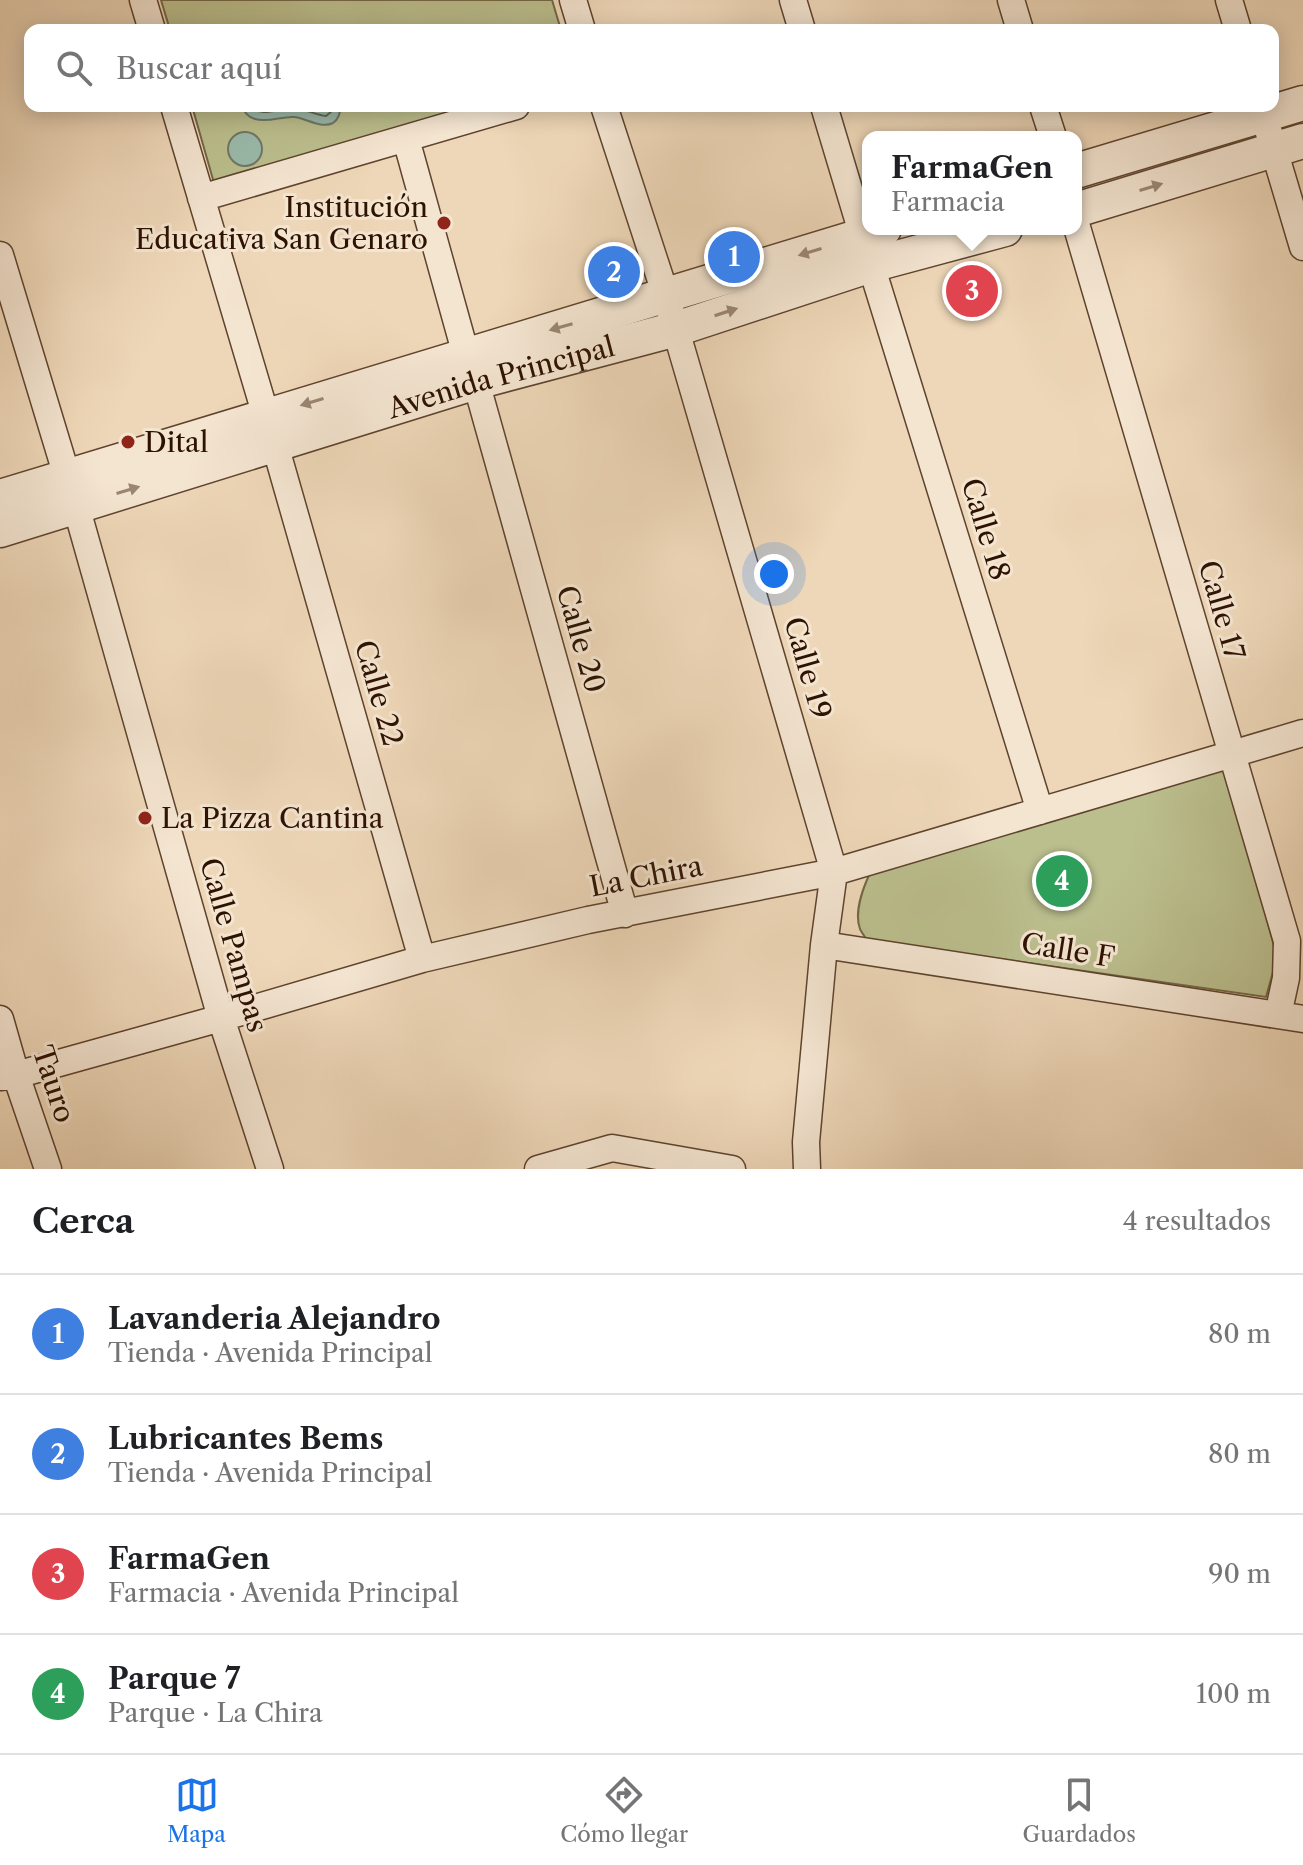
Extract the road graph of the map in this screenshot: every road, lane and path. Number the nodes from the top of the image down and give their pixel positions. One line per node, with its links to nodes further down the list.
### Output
1 (143, 0): 6 (street)
2 (573, 0): 7 (street)
3 (793, 0): 8 (street)
4 (1011, 0): 9 (street)
5 (1229, 0): 10 (street)
6 (150, 24)
7 (580, 24)
8 (800, 24)
9 (1018, 24)
10 (1236, 24)
11 (1303, 103): 12 (street)
12 (1279, 107)
13 (176, 112): 22 (street, Calle 22)
14 (496, 112): 19 (street)
15 (606, 112): 30 (street, Calle 19)
16 (826, 112): 24 (street, Calle 18)
17 (1256, 112): 21 (street)
18 (1264, 112): 20 (street)
19 (406, 139): 22 (street); 32 (street, Calle 20)
20 (1289, 145): 23 (street, one-way to 20); 28 (street)
21 (1082, 169)
22 (201, 198): 33 (street, Calle 22)
23 (1082, 208)
24 (862, 212)
25 (948, 235): 27 (street, Avenida Principal)
26 (1079, 235): 38 (street, Calle 17)
27 (873, 243): 30 (street, Avenida Principal, one-way to 30); 31 (street, Avenida Principal, one-way to 27); 39 (street, Calle 18)
28 (1303, 247)
29 (0, 255): 34 (street, Calle Pampas)
30 (666, 296): 31 (street, Calle 19); 32 (street, Avenida Principal, one-way to 32)
31 (676, 329): 32 (street, Avenida Principal); 40 (street, Calle 19)
32 (471, 368): 33 (street, Avenida Principal); 41 (street, Calle 20)
33 (270, 430): 34 (street, Avenida Principal); 43 (street, Calle 22)
34 (72, 492): 35 (street, Avenida Principal); 36 (street, Avenida Principal); 45 (street, Calle Pampas)
35 (0, 497)
36 (0, 530)
37 (1303, 733): 38 (street, La Chira)
38 (1231, 755): 39 (street, La Chira); 44 (street, Calle 17)
39 (1040, 811): 40 (street, La Chira)
40 (834, 872): 41 (street, La Chira); 42 (street, Calle 19)
41 (625, 914): 43 (street, La Chira)
42 (824, 945): 44 (street, Calle F); 52 (street, Calle 19)
43 (422, 959): 45 (street, La Chira)
44 (1291, 1017)
45 (221, 1018): 47 (street, La Chira); 49 (street, Calle Pampas)
46 (0, 1019): 47 (street, Tauro)
47 (8, 1076): 48 (street, Tauro)
48 (48, 1169)
49 (270, 1169)
50 (538, 1169): 51 (street)
51 (732, 1169)
52 (807, 1169)

